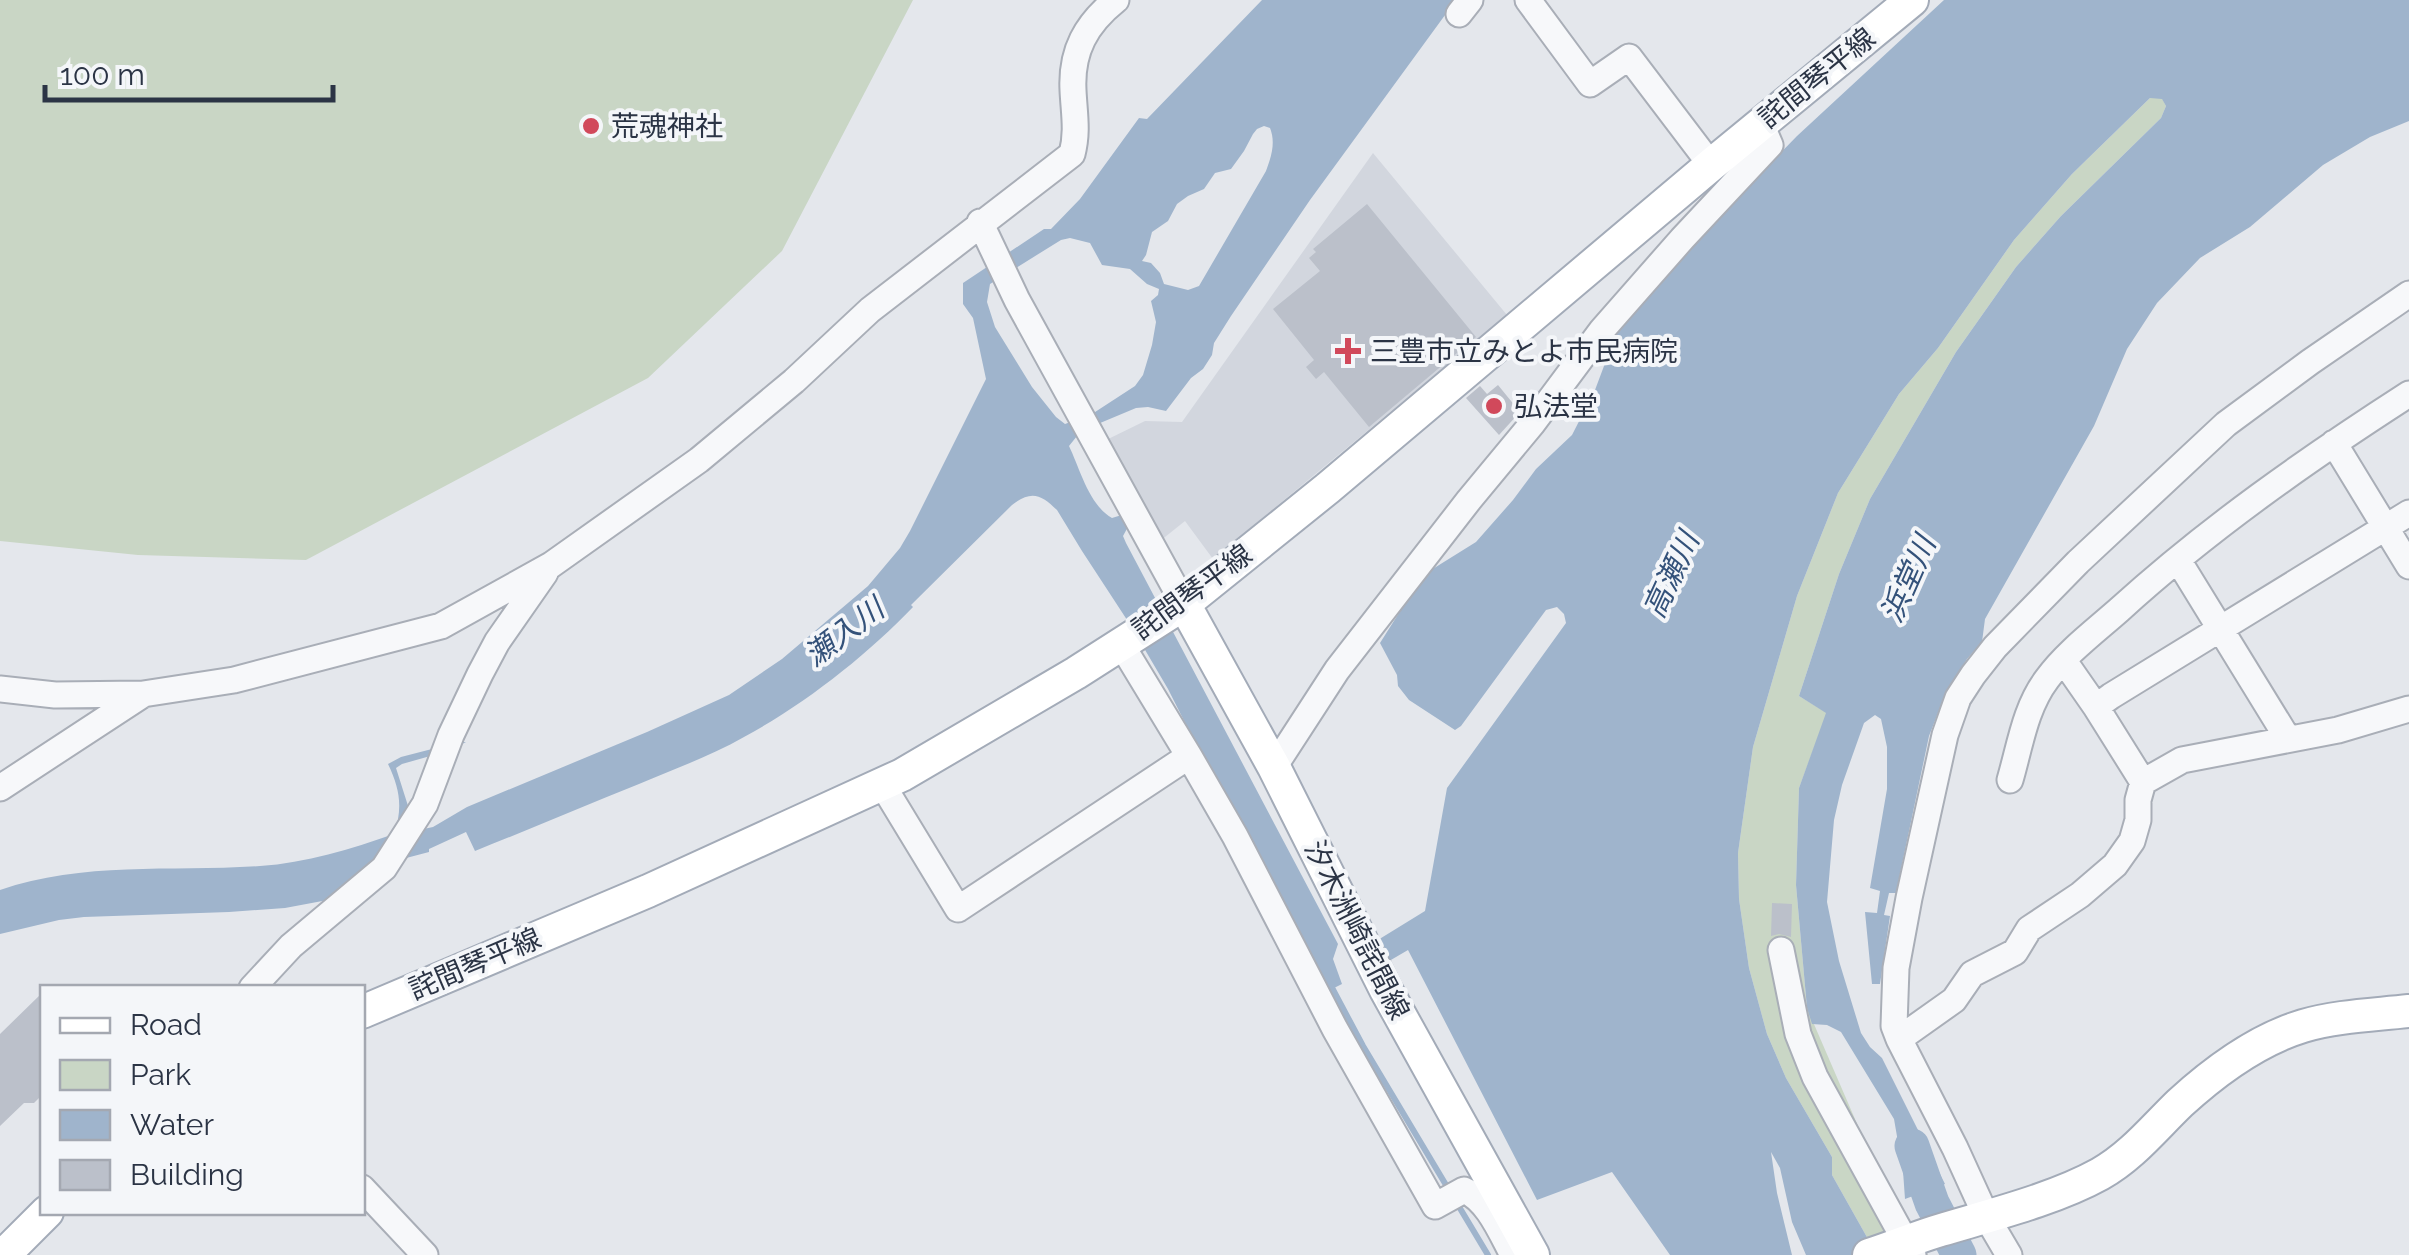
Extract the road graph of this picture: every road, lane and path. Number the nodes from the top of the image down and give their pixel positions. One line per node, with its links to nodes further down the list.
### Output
1 (1116, 0): 6 (street)
2 (1528, 0): 5 (street)
3 (1912, 0): 4 (main road, 詫間琴平線)
4 (1761, 124): 5 (main road, 詫間琴平線); 25 (street)
5 (1710, 165): 15 (main road, 詫間琴平線)
6 (980, 222): 13 (street); 15 (street)
7 (2409, 294): 34 (street)
8 (2409, 394): 9 (street)
9 (2334, 444): 11 (street); 12 (street)
10 (2409, 513): 11 (street)
11 (2385, 528): 14 (street); 16 (street)
12 (2178, 560): 16 (street); 18 (street)
13 (551, 565): 20 (street); 31 (street)
14 (2409, 566)
15 (1179, 607): 17 (main road, 詫間琴平線); 25 (main road, 汐木洲崎詫間線)
16 (2222, 628): 21 (street); 23 (street)
17 (1126, 641): 24 (street); 28 (main road, 詫間琴平線)
18 (2064, 661): 21 (street); 26 (street)
19 (0, 688): 20 (street)
20 (143, 694): 29 (street)
21 (2096, 708): 27 (street)
22 (2409, 709): 23 (street)
23 (2288, 738): 27 (street)
24 (1189, 756): 28 (street); 41 (street)
25 (1274, 767): 42 (main road, 汐木洲崎詫間線)
26 (2010, 780)
27 (2142, 782): 34 (street)
28 (882, 784): 32 (main road, 詫間琴平線)
29 (0, 788)
30 (1781, 950): 38 (street)
31 (255, 985)
32 (365, 1011)
33 (2409, 1011): 37 (main road)
34 (1899, 1039): 37 (street)
35 (365, 1191): 40 (street)
36 (44, 1215): 39 (main road)
37 (1986, 1216): 38 (main road); 43 (street)
38 (1901, 1247)
39 (3, 1253)
40 (424, 1255)
41 (1513, 1255)
42 (1533, 1255)
43 (2009, 1255)

